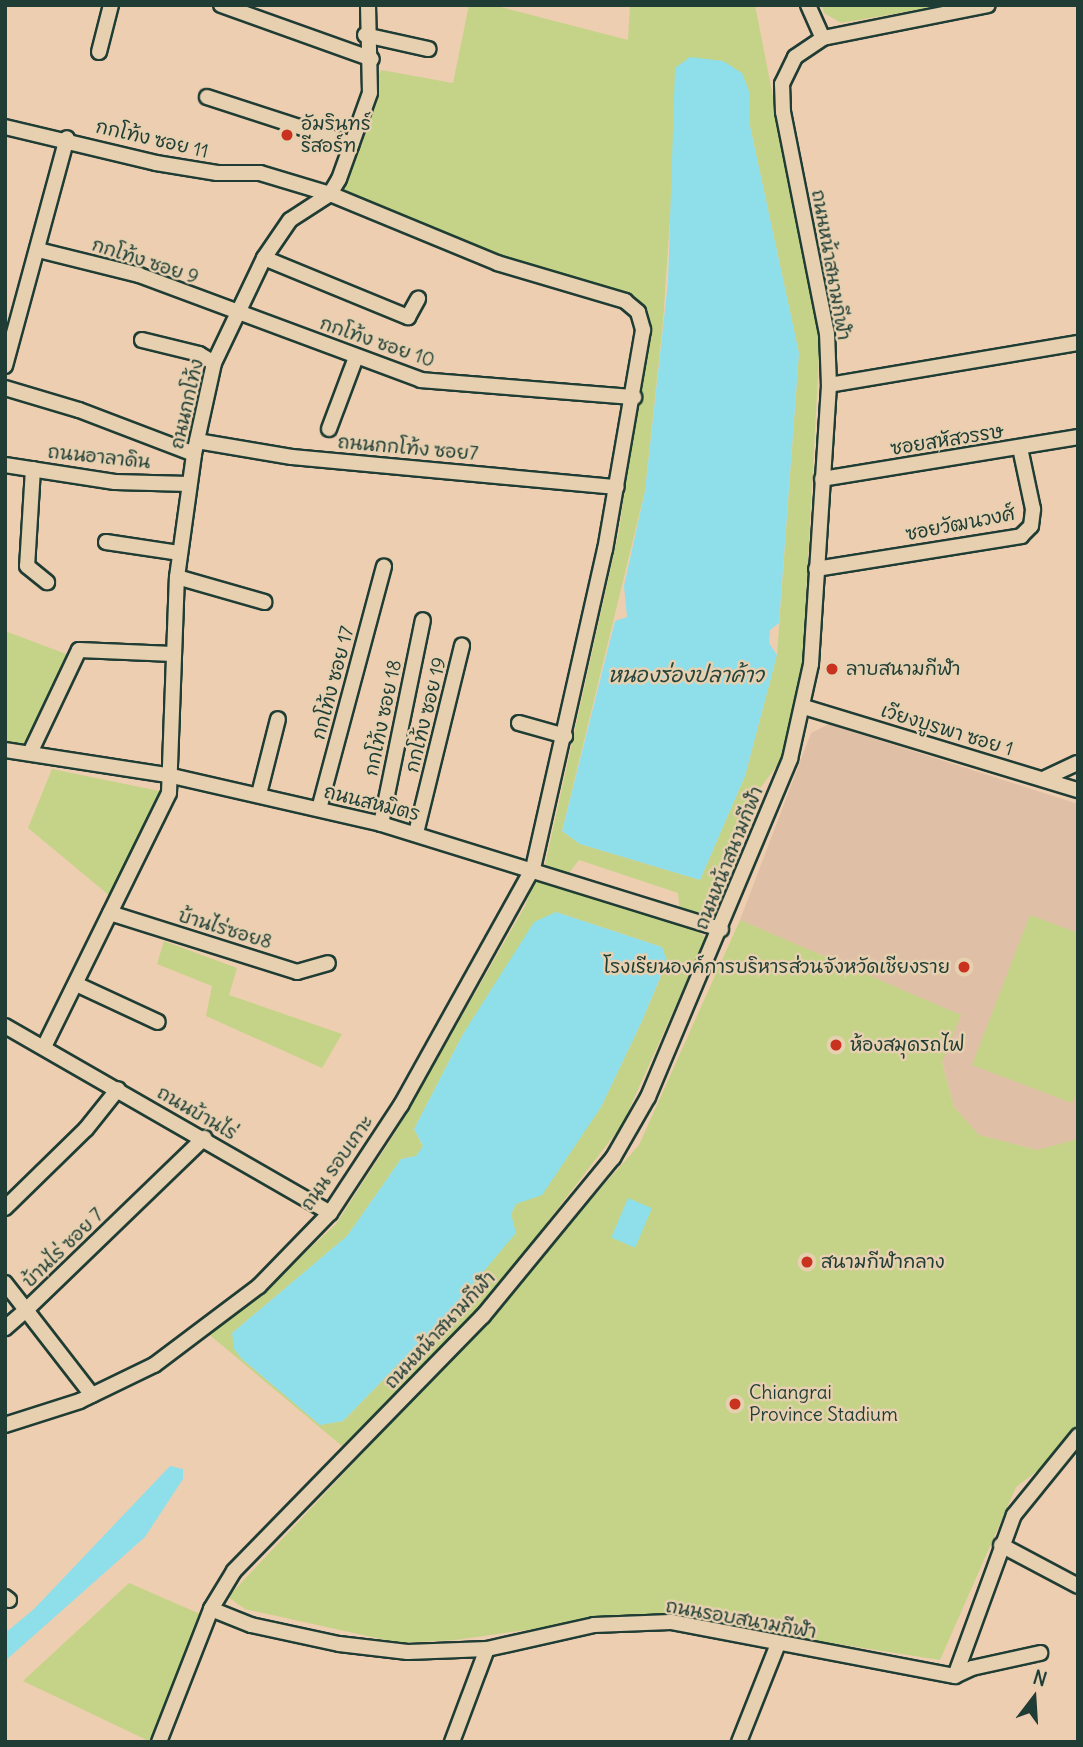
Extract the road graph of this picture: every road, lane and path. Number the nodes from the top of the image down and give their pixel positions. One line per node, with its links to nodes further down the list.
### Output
1 (111, 5): 9 (street)
2 (220, 5): 10 (street)
3 (368, 5): 6 (street)
4 (808, 5): 7 (street)
5 (988, 5): 7 (street)
6 (366, 35): 8 (street); 10 (street)
7 (823, 38): 25 (street, ถนนหน้าสนามกีฬา)
8 (428, 49)
9 (99, 52)
10 (372, 60): 14 (street)
11 (207, 97): 14 (street)
12 (5, 127): 13 (street, กกโท้ง ซอย 11)
13 (67, 138): 15 (street, กกโท้ง ซอย 11); 16 (street)
14 (352, 144): 15 (street)
15 (330, 194): 17 (street, ถนนกกโท้ง); 27 (street, กกโท้ง ซอย 11)
16 (38, 250): 19 (street, กกโท้ง ซอย 9); 24 (street)
17 (264, 258): 18 (street); 19 (street, ถนนกกโท้ง)
18 (418, 299)
19 (238, 314): 22 (street, กกโท้ง ซอย 10); 23 (street, ถนนกกโท้ง)
20 (142, 340): 23 (street)
21 (1078, 343): 25 (street)
22 (356, 357): 27 (street, กกโท้ง ซอย 10); 28 (street)
23 (214, 363): 30 (street, ถนนกกโท้ง)
24 (5, 366)
25 (829, 384): 34 (street, ถนนหน้าสนามกีฬา)
26 (5, 388): 30 (street, ถนนกกโท้ง ซอย7)
27 (634, 397): 36 (street, ถนน รอบเกาะ)
28 (329, 429)
29 (1078, 438): 31 (street, ซอยสหัสวรรษ)
30 (195, 447): 35 (street, ถนนกกโท้ง); 36 (street, ถนนกกโท้ง ซอย7)
31 (1020, 448): 34 (street, ซอยสหัสวรรษ); 40 (street, ซอยวัฒนวงศ์)
32 (5, 465): 33 (street, ถนนอาลาดิน)
33 (33, 469): 35 (street, ถนนอาลาดิน); 42 (street)
34 (822, 479): 40 (street, ถนนหน้าสนามกีฬา)
35 (189, 484): 38 (street, ถนนกกโท้ง)
36 (617, 487): 50 (street, ถนน รอบเกาะ)
37 (106, 542): 38 (street)
38 (180, 553): 41 (street, ถนนกกโท้ง)
39 (384, 567): 58 (street, กกโท้ง ซอย 17)
40 (816, 569): 47 (street, ถนนหน้าสนามกีฬา)
41 (177, 577): 43 (street); 46 (street, ถนนกกโท้ง)
42 (47, 582)
43 (264, 602)
44 (423, 620): 59 (street, กกโท้ง ซอย 18)
45 (462, 646): 60 (street, กกโท้ง ซอย 19)
46 (173, 654): 52 (street); 54 (street, ถนนกกโท้ง)
47 (804, 708): 55 (street, เวียงบูรพา ซอย 1); 63 (street, ถนนหน้าสนามกีฬา)
48 (278, 719): 57 (street)
49 (519, 723): 50 (street)
50 (565, 736): 61 (street, ถนน รอบเกาะ)
51 (5, 750): 52 (street, ถนนสหมิตร)
52 (30, 753): 54 (street, ถนนสหมิตร)
53 (1078, 763): 55 (street)
54 (172, 776): 57 (street, ถนนสหมิตร); 62 (street)
55 (1043, 779): 56 (street, เวียงบูรพา ซอย 1)
56 (1074, 784)
57 (259, 794): 58 (street, ถนนสหมิตร)
58 (318, 808): 59 (street, ถนนสหมิตร)
59 (381, 824): 60 (street, ถนนสหมิตร)
60 (416, 834): 61 (street, ถนนสหมิตร)
61 (533, 868): 63 (street, ถนนสหมิตร); 72 (street, ถนน รอบเกาะ)
62 (110, 913): 64 (street, บ้านไร่ซอย8); 65 (street)
63 (721, 929): 81 (street, ถนนหน้าสนามกีฬา)
64 (328, 963)
65 (76, 984): 66 (street); 68 (street)
66 (158, 1022)
67 (5, 1026): 68 (street, ถนนบ้านไร่)
68 (44, 1047): 69 (street, ถนนบ้านไร่)
69 (118, 1089): 70 (street, ถนนบ้านไร่); 71 (street)
70 (204, 1138): 72 (street, ถนนบ้านไร่); 74 (street, บ้านไร่ ซอย 7)
71 (5, 1208)
72 (330, 1213): 76 (street, ถนน รอบเกาะ)
73 (5, 1283): 74 (street)
74 (26, 1310): 75 (street); 76 (street, บ้านไร่ ซอย 7)
75 (5, 1328)
76 (92, 1395): 77 (street, ถนน รอบเกาะ)
77 (5, 1425)
78 (1078, 1436): 79 (street)
79 (1001, 1545): 80 (street); 85 (street)
80 (1078, 1586)
81 (211, 1609): 83 (street, ถนนรอบสนามกีฬา); 86 (street, ถนนหน้าสนามกีฬา)
82 (778, 1644): 83 (street, ถนนรอบสนามกีฬา); 85 (street, ถนนรอบสนามกีฬา); 88 (street)
83 (487, 1649): 87 (street)
84 (1040, 1653): 85 (street)
85 (956, 1676)
86 (159, 1742)
87 (452, 1742)
88 (739, 1742)

